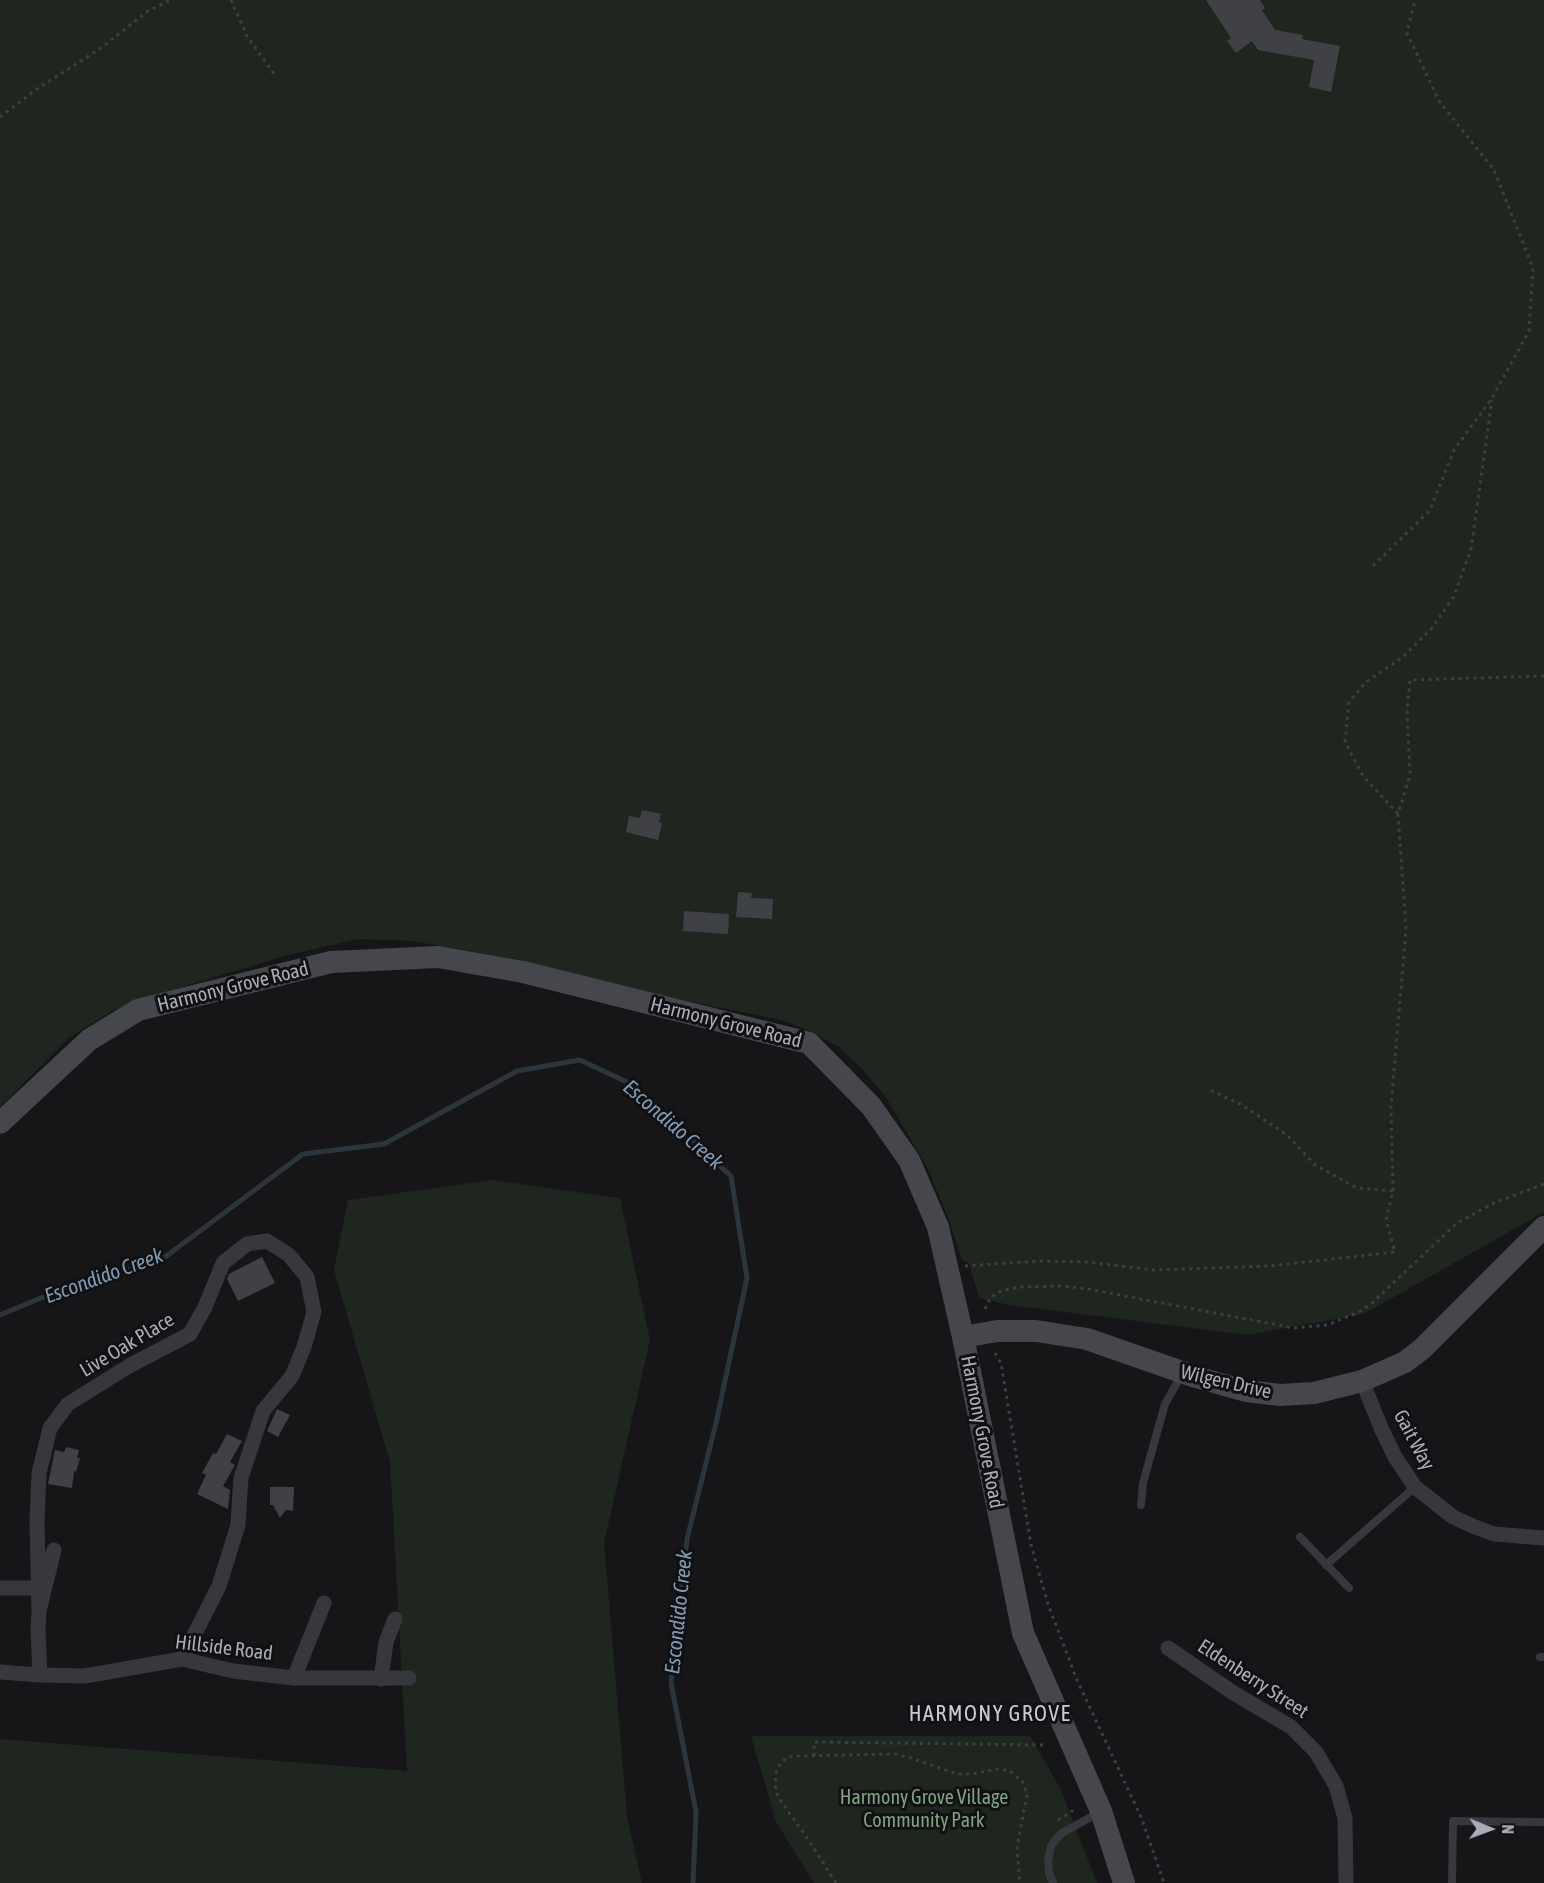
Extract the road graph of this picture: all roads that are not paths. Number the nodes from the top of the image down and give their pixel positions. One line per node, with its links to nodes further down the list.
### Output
1 (0, 1124): 3 (main road, Harmony Grove Road)
2 (1544, 1227): 5 (main road, Wilgen Drive)
3 (963, 1337): 4 (main road, Wilgen Drive); 25 (main road, Harmony Grove Road)
4 (1183, 1373): 5 (main road, Wilgen Drive); 7 (lane)
5 (1362, 1381): 6 (street, Gait Way)
6 (1415, 1487): 9 (street, Gait Way); 11 (lane)
7 (1140, 1505)
8 (1300, 1537): 11 (lane)
9 (1544, 1538)
10 (54, 1550): 16 (street)
11 (1326, 1565): 14 (lane)
12 (0, 1588): 13 (street)
13 (38, 1588): 16 (street, Live Oak Place); 19 (street, Live Oak Place)
14 (1348, 1588)
15 (324, 1603): 22 (street)
16 (39, 1611): 21 (street)
17 (395, 1619): 24 (street)
18 (1168, 1648): 29 (street, Eldenberry Street)
19 (182, 1659): 21 (street, Hillside Road); 22 (street, Hillside Road)
20 (0, 1672): 21 (street, Hillside Road)
21 (40, 1675)
22 (294, 1678): 24 (street, Hillside Road)
23 (409, 1678): 24 (street, Hillside Road)
24 (381, 1679)
25 (1101, 1811): 27 (lane); 28 (main road, Harmony Grove Road)
26 (1544, 1822): 30 (lane)
27 (1053, 1883)
28 (1124, 1883)
29 (1346, 1883)
30 (1452, 1883)

